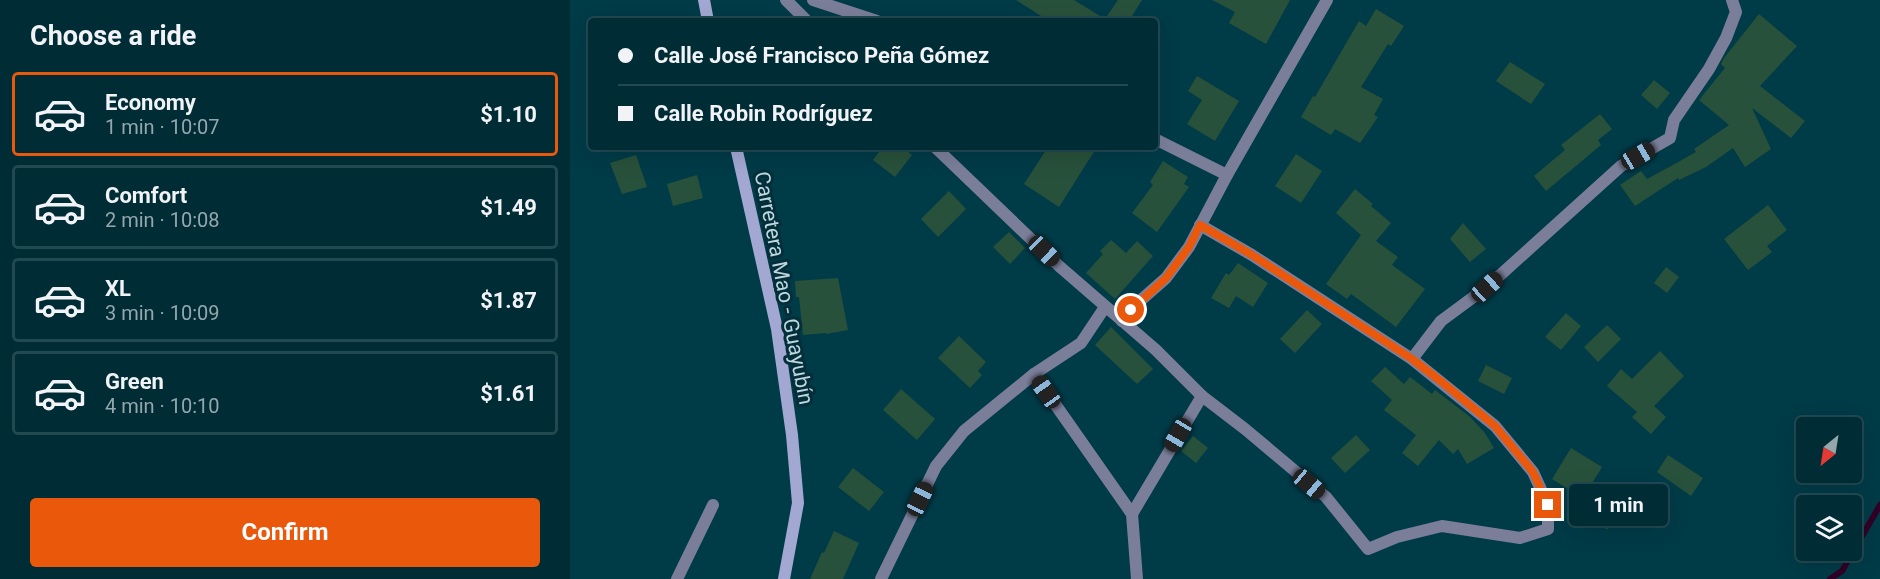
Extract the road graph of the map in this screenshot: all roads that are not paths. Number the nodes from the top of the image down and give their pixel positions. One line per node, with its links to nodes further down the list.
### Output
1 (704, 0): 6 (main road)
2 (786, 0): 7 (street)
3 (813, 0): 8 (street)
4 (1327, 0): 12 (street)
5 (1732, 0): 16 (street)
6 (707, 18)
7 (804, 18)
8 (868, 18)
9 (1158, 140): 12 (street)
10 (737, 150): 22 (main road, Carretera Mao - Guayubín)
11 (937, 150): 14 (street)
12 (1227, 175): 13 (street)
13 (1200, 225): 15 (street); 16 (street)
14 (1105, 307): 15 (street); 17 (street)
15 (1122, 321): 18 (street)
16 (1412, 359): 18 (street)
17 (1034, 374): 20 (street); 23 (street)
18 (1202, 396): 20 (street)
19 (713, 505): 21 (street)
20 (1132, 514): 24 (street)
21 (677, 579)
22 (784, 579)
23 (881, 579)
24 (1137, 579)

